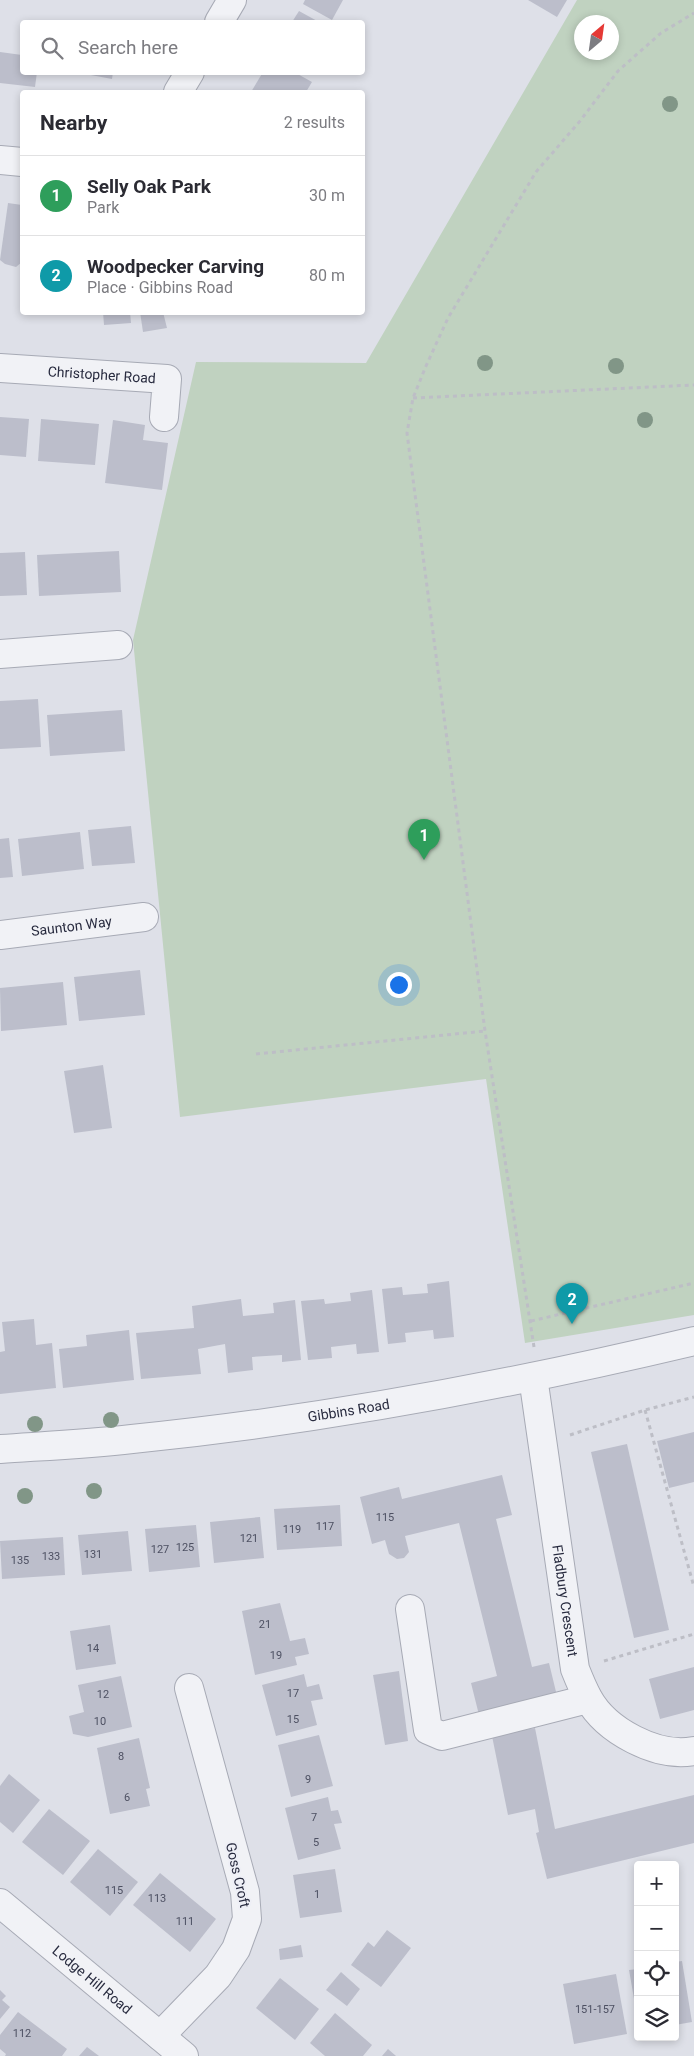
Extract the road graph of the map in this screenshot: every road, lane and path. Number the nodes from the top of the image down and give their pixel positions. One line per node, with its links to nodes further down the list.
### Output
1 (232, 0): 3 (street)
2 (694, 14): 10 (path)
3 (220, 20)
4 (188, 75): 5 (street)
5 (179, 90)
6 (0, 160): 7 (street)
7 (20, 162)
8 (0, 368): 11 (street, Christopher Road)
9 (694, 385): 10 (path)
10 (413, 398): 16 (path)
11 (164, 417)
12 (118, 645): 13 (street)
13 (0, 654)
14 (144, 917): 15 (street, Saunton Way)
15 (0, 934)
16 (485, 1030): 17 (path); 18 (path)
17 (256, 1054)
18 (694, 1283)
19 (694, 1341): 20 (street, Gibbins Road)
20 (533, 1377): 23 (street, Fladbury Crescent); 24 (street, Gibbins Road)
21 (694, 1397): 22 (path)
22 (645, 1410): 23 (path); 25 (path)
23 (541, 1444): 28 (street, Fladbury Crescent)
24 (0, 1449)
25 (694, 1587)
26 (410, 1609): 30 (street)
27 (694, 1634): 28 (path)
28 (575, 1670): 30 (street, Fladbury Crescent)
29 (189, 1688): 33 (street, Goss Croft)
30 (588, 1699): 31 (street, Fladbury Crescent)
31 (694, 1751)
32 (0, 1903): 33 (street, Lodge Hill Road)
33 (160, 2036): 34 (street, Lodge Hill Road)
34 (184, 2056)

